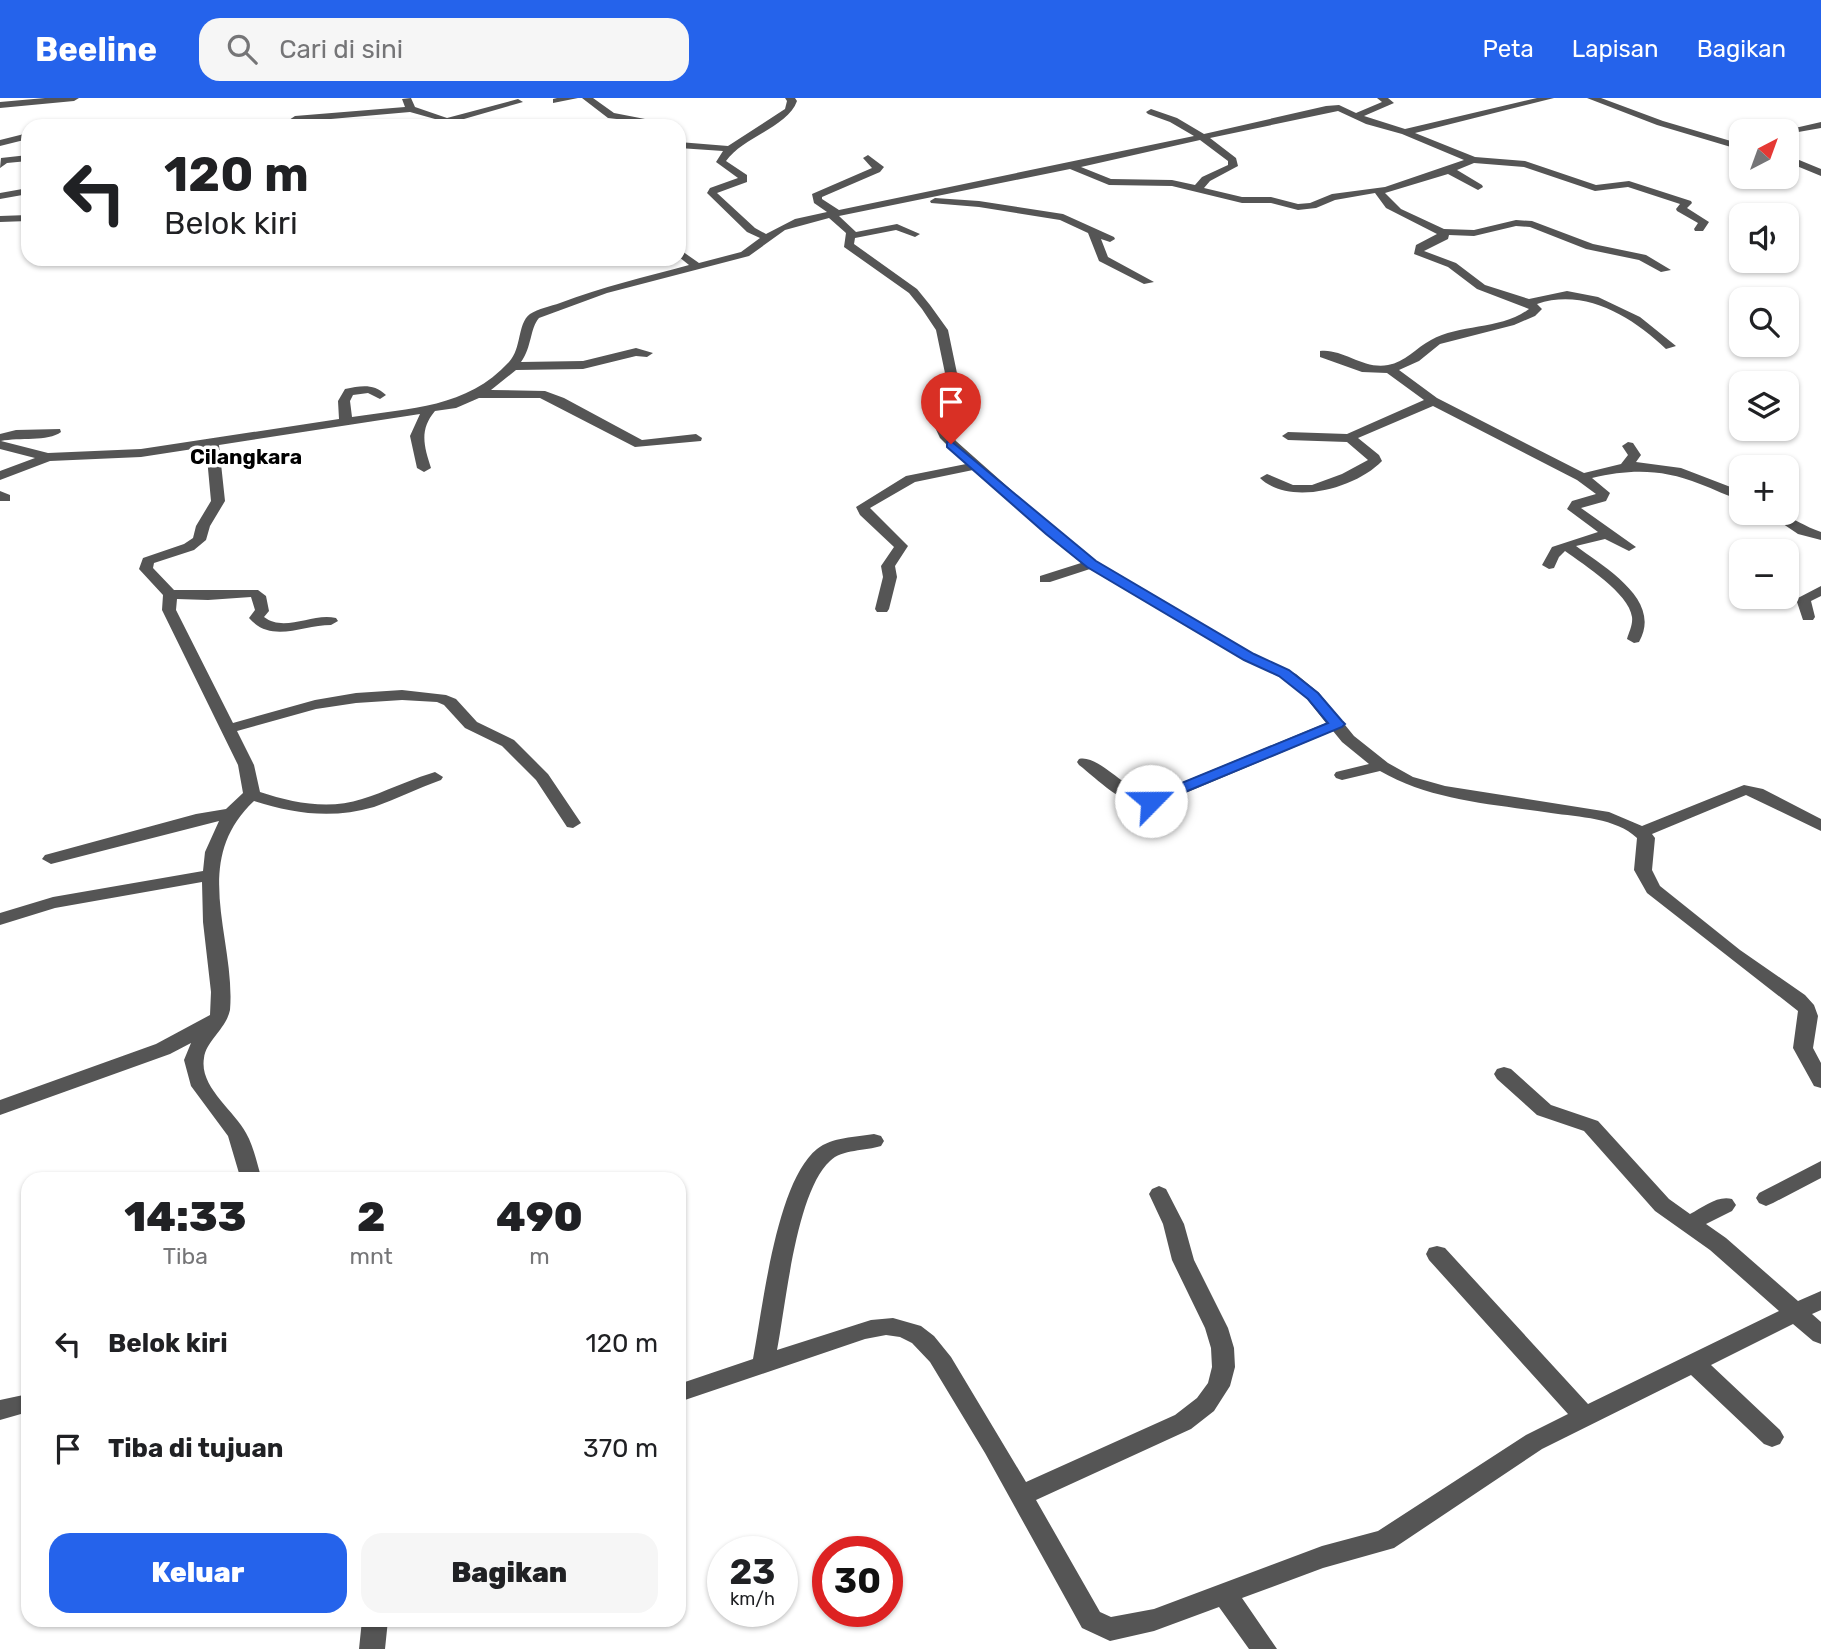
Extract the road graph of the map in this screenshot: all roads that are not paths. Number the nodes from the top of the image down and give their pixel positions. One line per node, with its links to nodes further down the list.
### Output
1 (74, 98): 9 (street)
2 (407, 98): 15 (street)
3 (573, 98): 10 (street)
4 (587, 98): 21 (street)
5 (790, 98): 30 (street)
6 (1382, 98): 17 (street)
7 (1549, 98): 24 (street)
8 (1592, 98): 27 (street)
9 (54, 99): 13 (street)
10 (556, 101)
11 (1320, 101): 14 (street)
12 (518, 102): 20 (street)
13 (0, 105)
14 (1339, 108): 17 (street); 25 (street)
15 (411, 109): 18 (street); 19 (street)
16 (1151, 112): 25 (street)
17 (1356, 116): 24 (street)
18 (323, 119)
19 (446, 119)
20 (453, 119)
21 (640, 119)
22 (1821, 125): 23 (street)
23 (1799, 129)
24 (1405, 132): 33 (street)
25 (1206, 137): 36 (street); 39 (street)
26 (21, 138): 28 (street)
27 (1729, 142)
28 (0, 143)
29 (686, 146): 30 (street)
30 (730, 149): 54 (street)
31 (869, 158): 45 (street)
32 (21, 159): 35 (street)
33 (1473, 160): 37 (street); 48 (street)
34 (1799, 163): 38 (street)
35 (0, 165)
36 (1071, 166): 39 (street); 44 (street)
37 (1449, 170): 40 (street); 41 (street)
38 (1821, 173)
39 (1200, 186): 41 (street)
40 (1478, 187)
41 (1382, 189): 50 (street)
42 (21, 192): 43 (street)
43 (0, 196)
44 (917, 198): 45 (street); 49 (street)
45 (833, 213): 52 (street); 54 (street)
46 (21, 218): 47 (street)
47 (0, 219)
48 (1699, 229)
49 (1092, 230): 53 (street); 58 (street)
50 (1442, 232): 57 (street); 59 (street)
51 (915, 234): 52 (street)
52 (851, 236): 79 (street)
53 (1110, 239)
54 (769, 240): 56 (street)
55 (686, 258): 56 (street)
56 (699, 268): 63 (street)
57 (1665, 270)
58 (1148, 282)
59 (1529, 303): 60 (street); 64 (street)
60 (1670, 346)
61 (647, 353): 63 (street)
62 (1324, 354): 64 (street)
63 (510, 366): 65 (street)
64 (1390, 369): 67 (street)
65 (479, 394): 68 (street); 73 (street)
66 (380, 395): 69 (street)
67 (1433, 401): 74 (street); 83 (street)
68 (431, 408): 69 (street); 81 (street)
69 (346, 422): 75 (street)
70 (55, 432): 72 (street)
71 (1288, 436): 74 (street)
72 (0, 438)
73 (696, 438)
74 (1350, 438): 84 (street)
75 (212, 443): 78 (street); 95 (street)
76 (0, 445): 78 (street)
77 (1628, 446): 80 (street)
78 (48, 457): 82 (street)
79 (975, 466): 91 (street); 96 (street)
80 (1625, 467): 83 (street); 85 (street)
81 (424, 468)
82 (0, 476)
83 (1582, 477): 87 (street)
84 (1267, 478)
85 (1729, 492)
86 (1793, 525): 88 (street)
87 (1607, 535): 89 (street); 90 (street)
88 (1821, 536)
89 (1566, 545): 92 (street); 99 (street)
90 (1629, 547)
91 (1091, 564): 93 (street); 100 (street)
92 (1549, 565)
93 (1045, 579)
94 (1821, 590): 97 (street)
95 (170, 594): 98 (street); 101 (street)
96 (882, 609)
97 (1808, 617)
98 (331, 621)
99 (1634, 639)
100 (1337, 724): 102 (street); 103 (street)
101 (227, 729): 106 (street); 108 (street)
102 (1085, 762)
103 (1382, 766): 104 (street); 110 (street)
104 (1342, 775)
105 (435, 777): 106 (street)
106 (251, 795): 107 (street)
107 (230, 814): 111 (street); 112 (street)
108 (573, 823)
109 (1821, 826): 110 (street)
110 (1642, 832): 116 (street)
111 (51, 859)
112 (208, 875): 113 (street); 114 (street)
113 (0, 919)
114 (219, 1016): 117 (street); 120 (street)
115 (1504, 1074): 124 (street)
116 (1821, 1081)
117 (0, 1108)
118 (874, 1142): 130 (street)
119 (1821, 1169): 122 (street)
120 (249, 1172)
121 (1159, 1194): 136 (street)
122 (1766, 1198)
123 (1726, 1205): 124 (street)
124 (1688, 1224): 127 (street)
125 (1437, 1254): 134 (street)
126 (1821, 1300): 127 (street)
127 (1794, 1313): 128 (street); 129 (street)
128 (1821, 1335)
129 (1694, 1363): 134 (street); 135 (street)
130 (763, 1365): 131 (street); 136 (street)
131 (686, 1391)
132 (21, 1405): 133 (street)
133 (0, 1410)
134 (1585, 1417): 137 (street)
135 (1772, 1437)
136 (1020, 1496): 137 (street)
137 (1224, 1594): 140 (street)
138 (374, 1627): 139 (street)
139 (372, 1649)
140 (1264, 1649)

